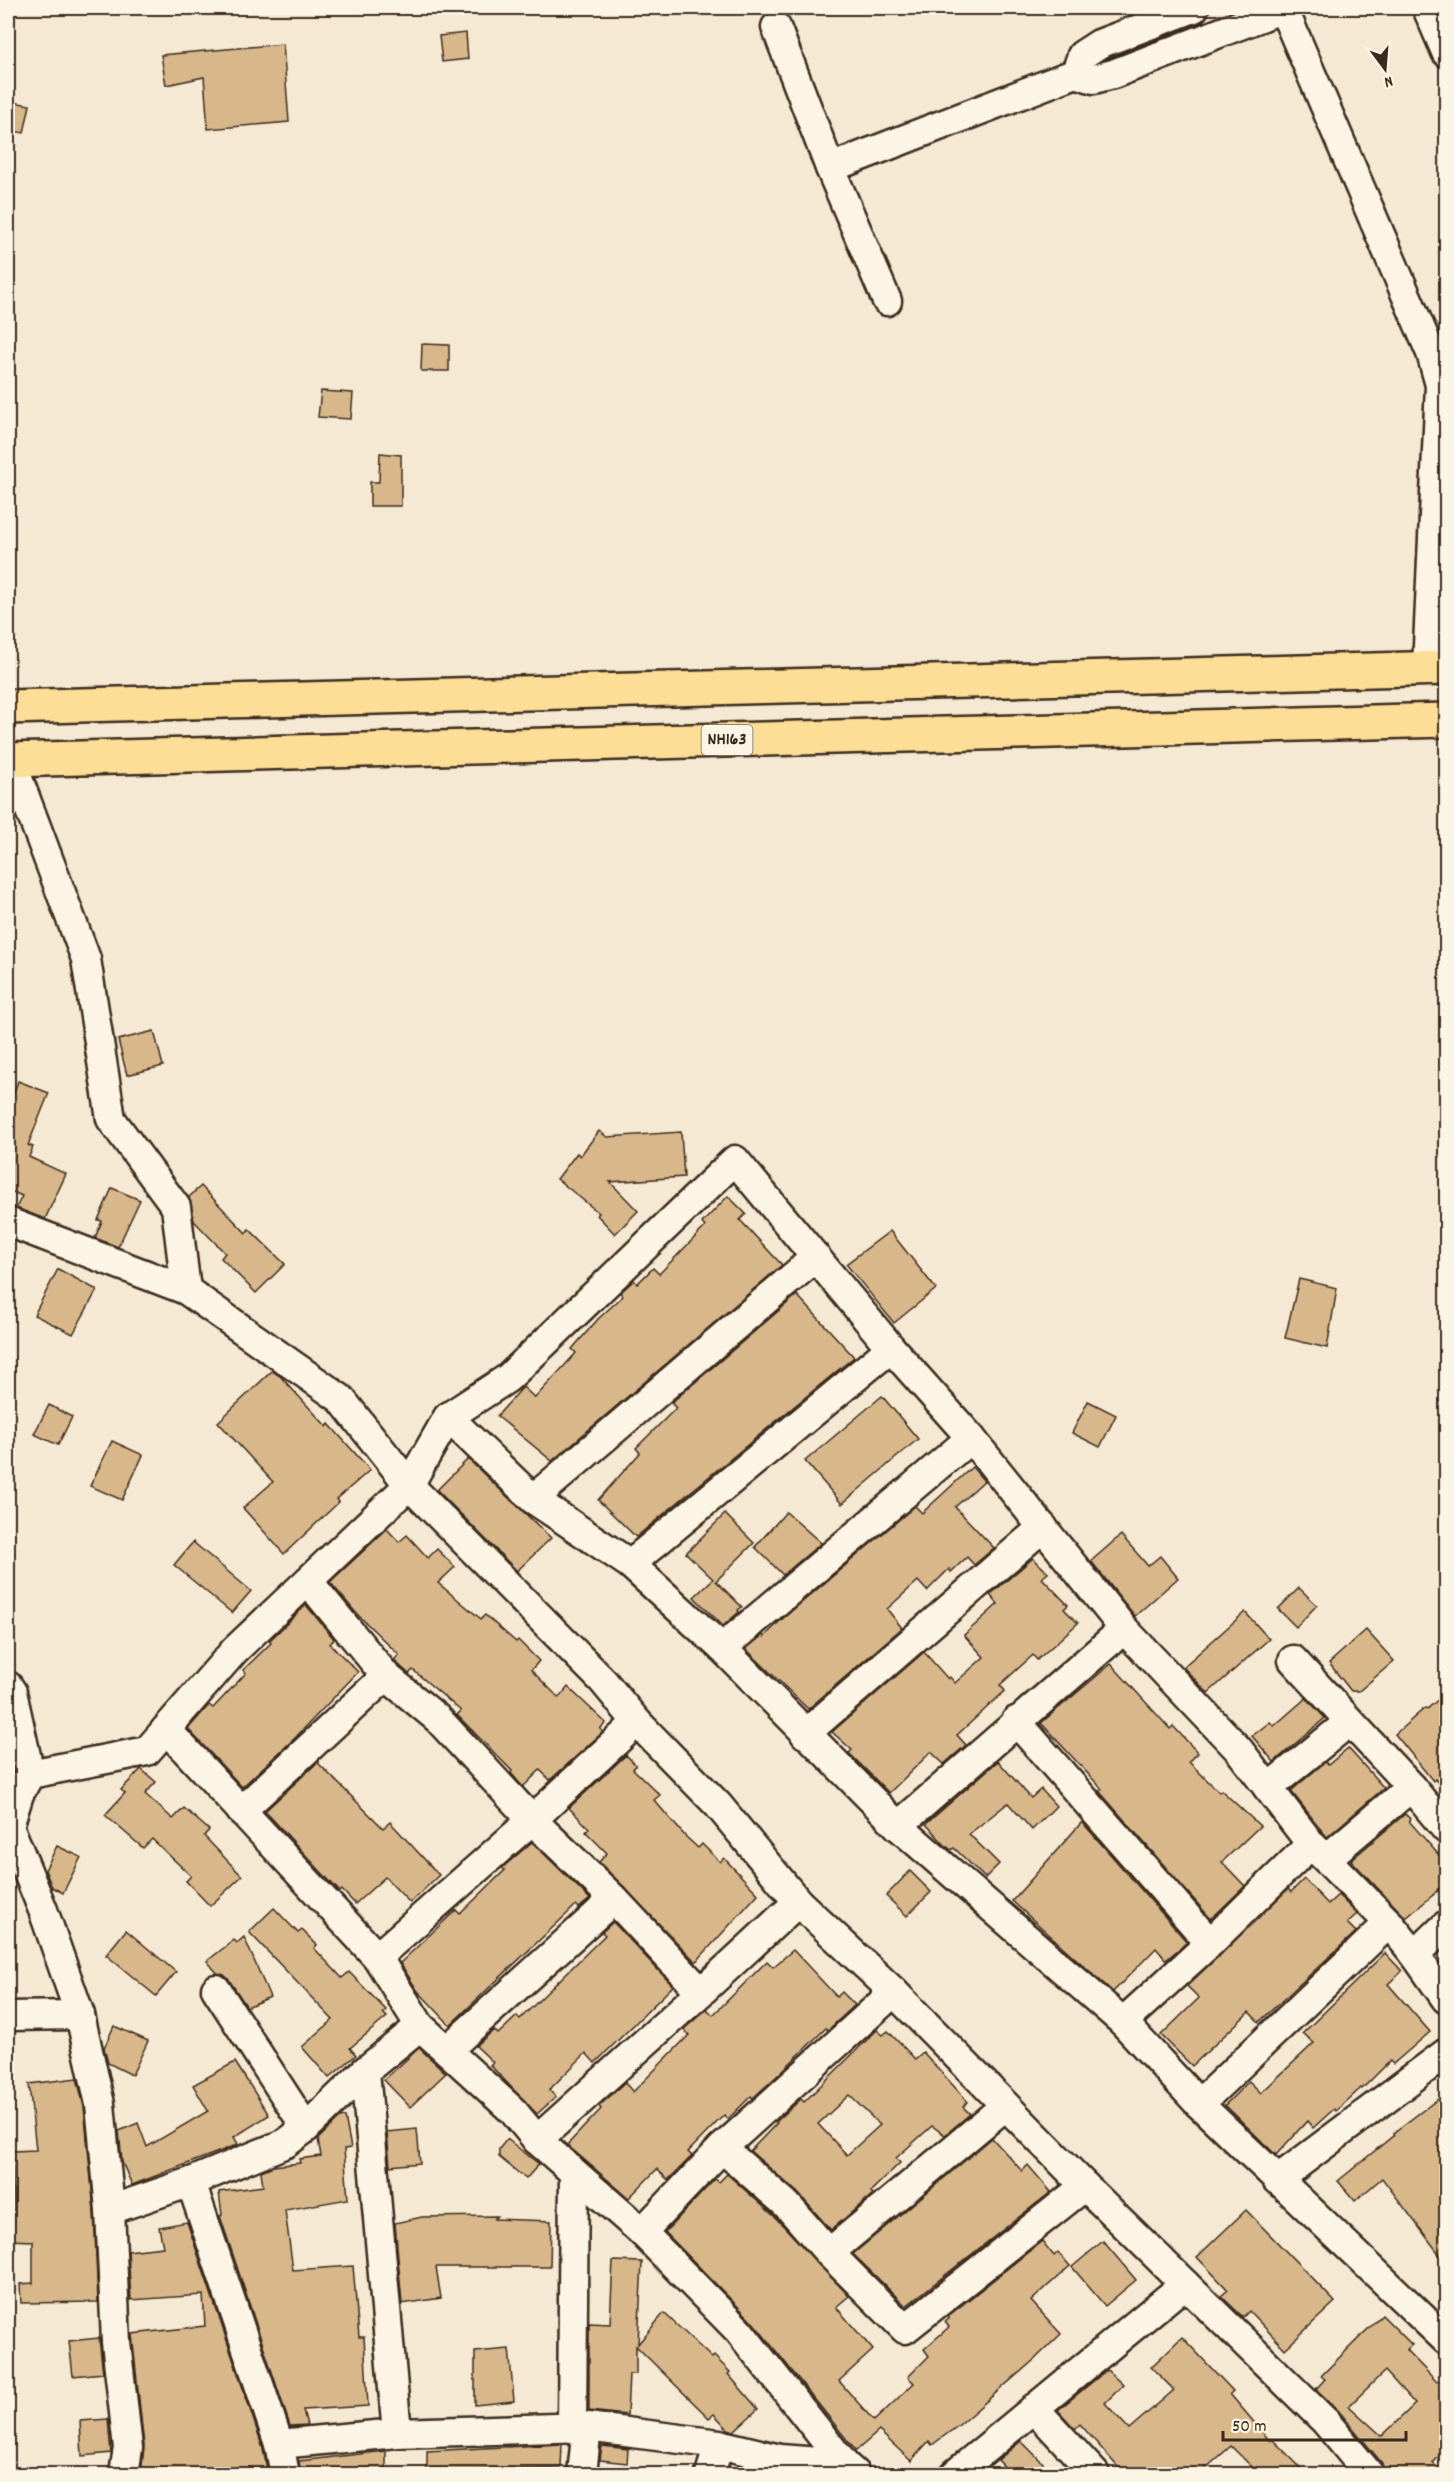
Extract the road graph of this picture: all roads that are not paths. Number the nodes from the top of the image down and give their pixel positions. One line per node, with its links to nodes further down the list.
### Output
1 (1194, 8): 6 (street)
2 (1284, 8): 6 (street); 9 (street)
3 (1427, 8): 5 (street)
4 (776, 27): 7 (street)
5 (1446, 52)
6 (1076, 73): 7 (street)
7 (830, 168): 8 (street)
8 (886, 300)
9 (1437, 668): 10 (highway)
10 (8, 707)
11 (1446, 720): 12 (highway, NH163)
12 (10, 760): 15 (street)
13 (8, 1222): 15 (street)
14 (816, 1257): 16 (street); 17 (street); 20 (street)
15 (186, 1290): 19 (street)
16 (891, 1348): 18 (street); 22 (street)
17 (448, 1418): 19 (street); 20 (street)
18 (971, 1438): 21 (street); 25 (street)
19 (409, 1485): 23 (street); 30 (street)
20 (533, 1499): 22 (street)
21 (1043, 1527): 24 (street); 33 (street)
22 (630, 1564): 25 (street)
23 (308, 1581): 27 (street); 32 (street)
24 (1124, 1629): 29 (street); 36 (street)
25 (722, 1648): 33 (street)
26 (1293, 1660): 31 (street)
27 (386, 1676): 37 (street); 38 (street)
28 (8, 1686): 34 (street)
29 (1016, 1721): 40 (street); 47 (street)
30 (637, 1722): 38 (street); 44 (street)
31 (1349, 1722): 35 (street); 36 (street)
32 (166, 1729): 34 (street); 37 (street)
33 (806, 1734): 40 (street)
34 (30, 1774): 39 (street)
35 (1411, 1787): 41 (street); 42 (street)
36 (1268, 1788): 42 (street)
37 (241, 1811): 49 (street)
38 (532, 1820): 43 (street); 49 (street)
39 (8, 1826): 54 (street)
40 (898, 1826): 56 (street)
41 (1446, 1829)
42 (1319, 1852): 45 (street); 47 (street)
43 (614, 1899): 51 (street); 58 (street)
44 (798, 1902): 51 (street); 52 (street)
45 (1389, 1923): 48 (street); 61 (street)
46 (1446, 1925): 48 (street)
47 (1210, 1943): 56 (street)
48 (1415, 1955): 53 (street)
49 (377, 1957): 57 (street)
50 (216, 1989): 63 (street)
51 (701, 1992): 64 (street)
52 (894, 1992): 62 (street); 65 (street)
53 (1446, 1999)
54 (80, 2015): 55 (street); 70 (street)
55 (8, 2016)
56 (1123, 2022): 61 (street)
57 (420, 2026): 58 (street); 60 (street)
58 (447, 2050): 64 (street)
59 (1446, 2053): 67 (street)
60 (365, 2071): 63 (street); 77 (street)
61 (1199, 2104): 67 (street)
62 (1005, 2106): 69 (street); 72 (street)
63 (306, 2128): 68 (street)
64 (537, 2140): 66 (street)
65 (722, 2148): 71 (street); 72 (street)
66 (574, 2173): 71 (street); 76 (street)
67 (1277, 2180): 74 (street)
68 (191, 2182): 70 (street); 78 (street)
69 (1084, 2186): 72 (street); 73 (street)
70 (110, 2210): 81 (street)
71 (642, 2232): 80 (street)
72 (829, 2253)
73 (1185, 2284): 75 (street); 87 (street)
74 (1446, 2340)
75 (1034, 2408): 85 (street); 86 (street)
76 (580, 2427): 77 (street); 79 (street); 83 (street)
77 (397, 2433): 78 (street)
78 (279, 2444): 82 (street)
79 (719, 2444): 80 (street); 84 (street)
80 (849, 2469)
81 (124, 2475)
82 (285, 2475)
83 (582, 2475)
84 (710, 2475)
85 (955, 2475)
86 (1095, 2475)
87 (1369, 2475)

